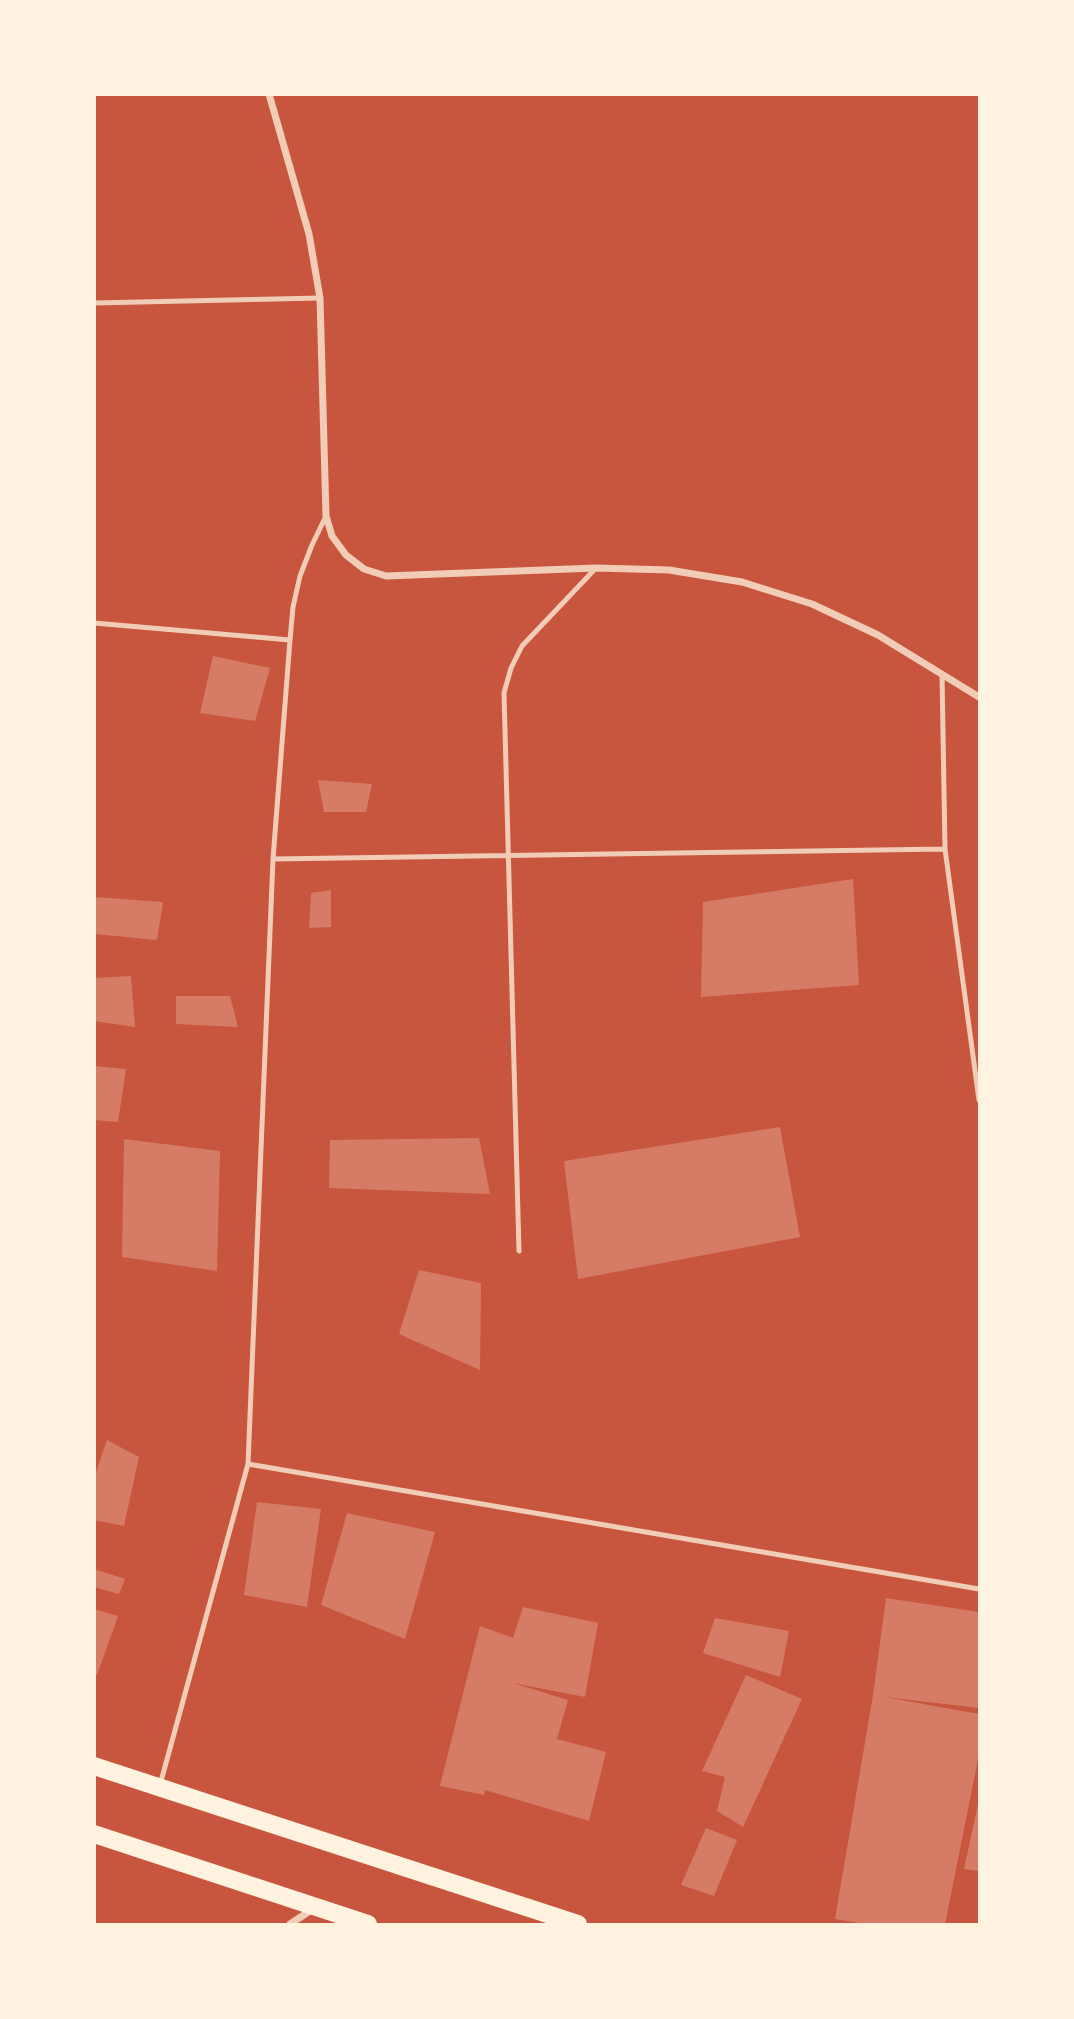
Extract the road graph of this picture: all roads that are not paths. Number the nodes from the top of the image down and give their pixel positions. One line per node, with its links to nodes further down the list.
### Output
1 (269, 94): 2 (street)
2 (320, 299): 3 (lane); 5 (street)
3 (95, 304): 4 (lane)
4 (94, 313)
5 (326, 516): 6 (street); 8 (lane)
6 (596, 568): 9 (street); 12 (lane)
7 (94, 623): 8 (lane)
8 (290, 640): 13 (lane)
9 (942, 674): 10 (street); 11 (lane)
10 (979, 697)
11 (945, 849): 12 (lane); 14 (lane)
12 (507, 855): 13 (lane); 15 (lane)
13 (273, 859): 16 (lane)
14 (979, 1101)
15 (519, 1251)
16 (248, 1464): 17 (lane); 19 (lane)
17 (979, 1589)
18 (94, 1766): 19 (main road)
19 (159, 1788): 24 (main road)
20 (94, 1834): 21 (main road)
21 (316, 1907): 22 (street); 23 (main road)
22 (290, 1924)
23 (368, 1924)
24 (578, 1924)

